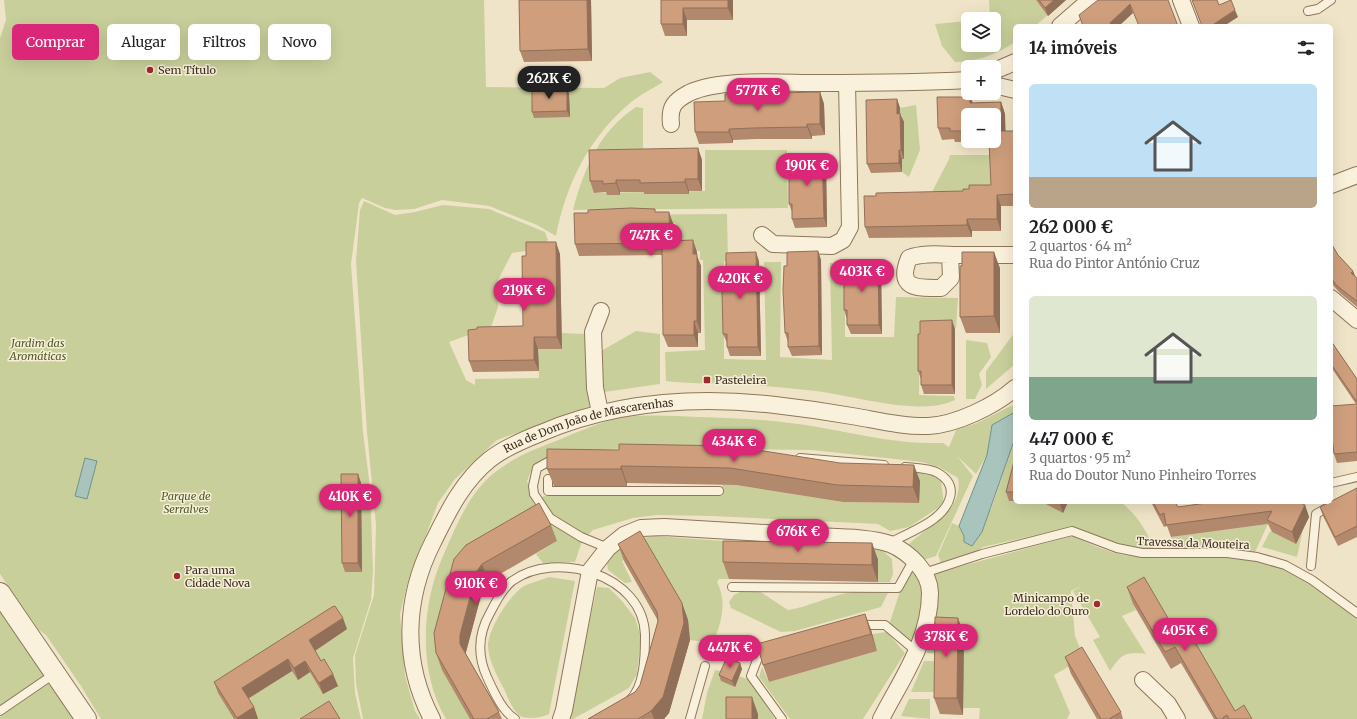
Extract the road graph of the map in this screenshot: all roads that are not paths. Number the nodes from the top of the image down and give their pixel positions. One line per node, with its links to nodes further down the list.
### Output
1 (1090, 0): 5 (street)
2 (1181, 0): 6 (street)
3 (1331, 0): 4 (lane)
4 (1308, 11)
5 (1062, 24)
6 (1190, 24)
7 (1013, 63): 8 (street)
8 (1001, 68)
9 (961, 80): 10 (street)
10 (847, 83): 13 (street); 16 (street)
11 (1001, 87): 12 (street)
12 (1013, 90)
13 (670, 124)
14 (1357, 175): 15 (street)
15 (1333, 184)
16 (762, 235)
17 (950, 255): 18 (street)
18 (1013, 255)
19 (1333, 300): 21 (street)
20 (601, 311): 23 (street)
21 (1357, 320)
22 (1013, 390): 23 (street, Rua de Dom João de Mascarenhas)
23 (600, 412): 49 (street, Rua de Dom João de Mascarenhas)
24 (562, 456): 32 (lane)
25 (790, 457): 31 (lane)
26 (1357, 477): 28 (lane)
27 (548, 478): 29 (lane)
28 (1333, 483)
29 (719, 491)
30 (1337, 502): 34 (lane)
31 (888, 544): 32 (street); 33 (street)
32 (608, 548): 35 (street)
33 (914, 561): 36 (street); 37 (lane)
34 (1311, 566)
35 (590, 571): 46 (lane); 50 (lane); 51 (street)
36 (924, 573): 39 (lane, Travessa da Mouteira); 42 (street)
37 (732, 587)
38 (0, 593): 44 (street)
39 (1357, 613)
40 (853, 627): 42 (lane)
41 (780, 648): 53 (lane)
42 (917, 652): 54 (street)
43 (705, 666): 52 (lane)
44 (54, 674): 47 (lane); 48 (street)
45 (1143, 680): 55 (street)
46 (620, 709)
47 (0, 710)
48 (86, 719)
49 (432, 719)
50 (515, 719)
51 (561, 719)
52 (690, 719)
53 (782, 719)
54 (881, 719)
55 (1177, 719)

